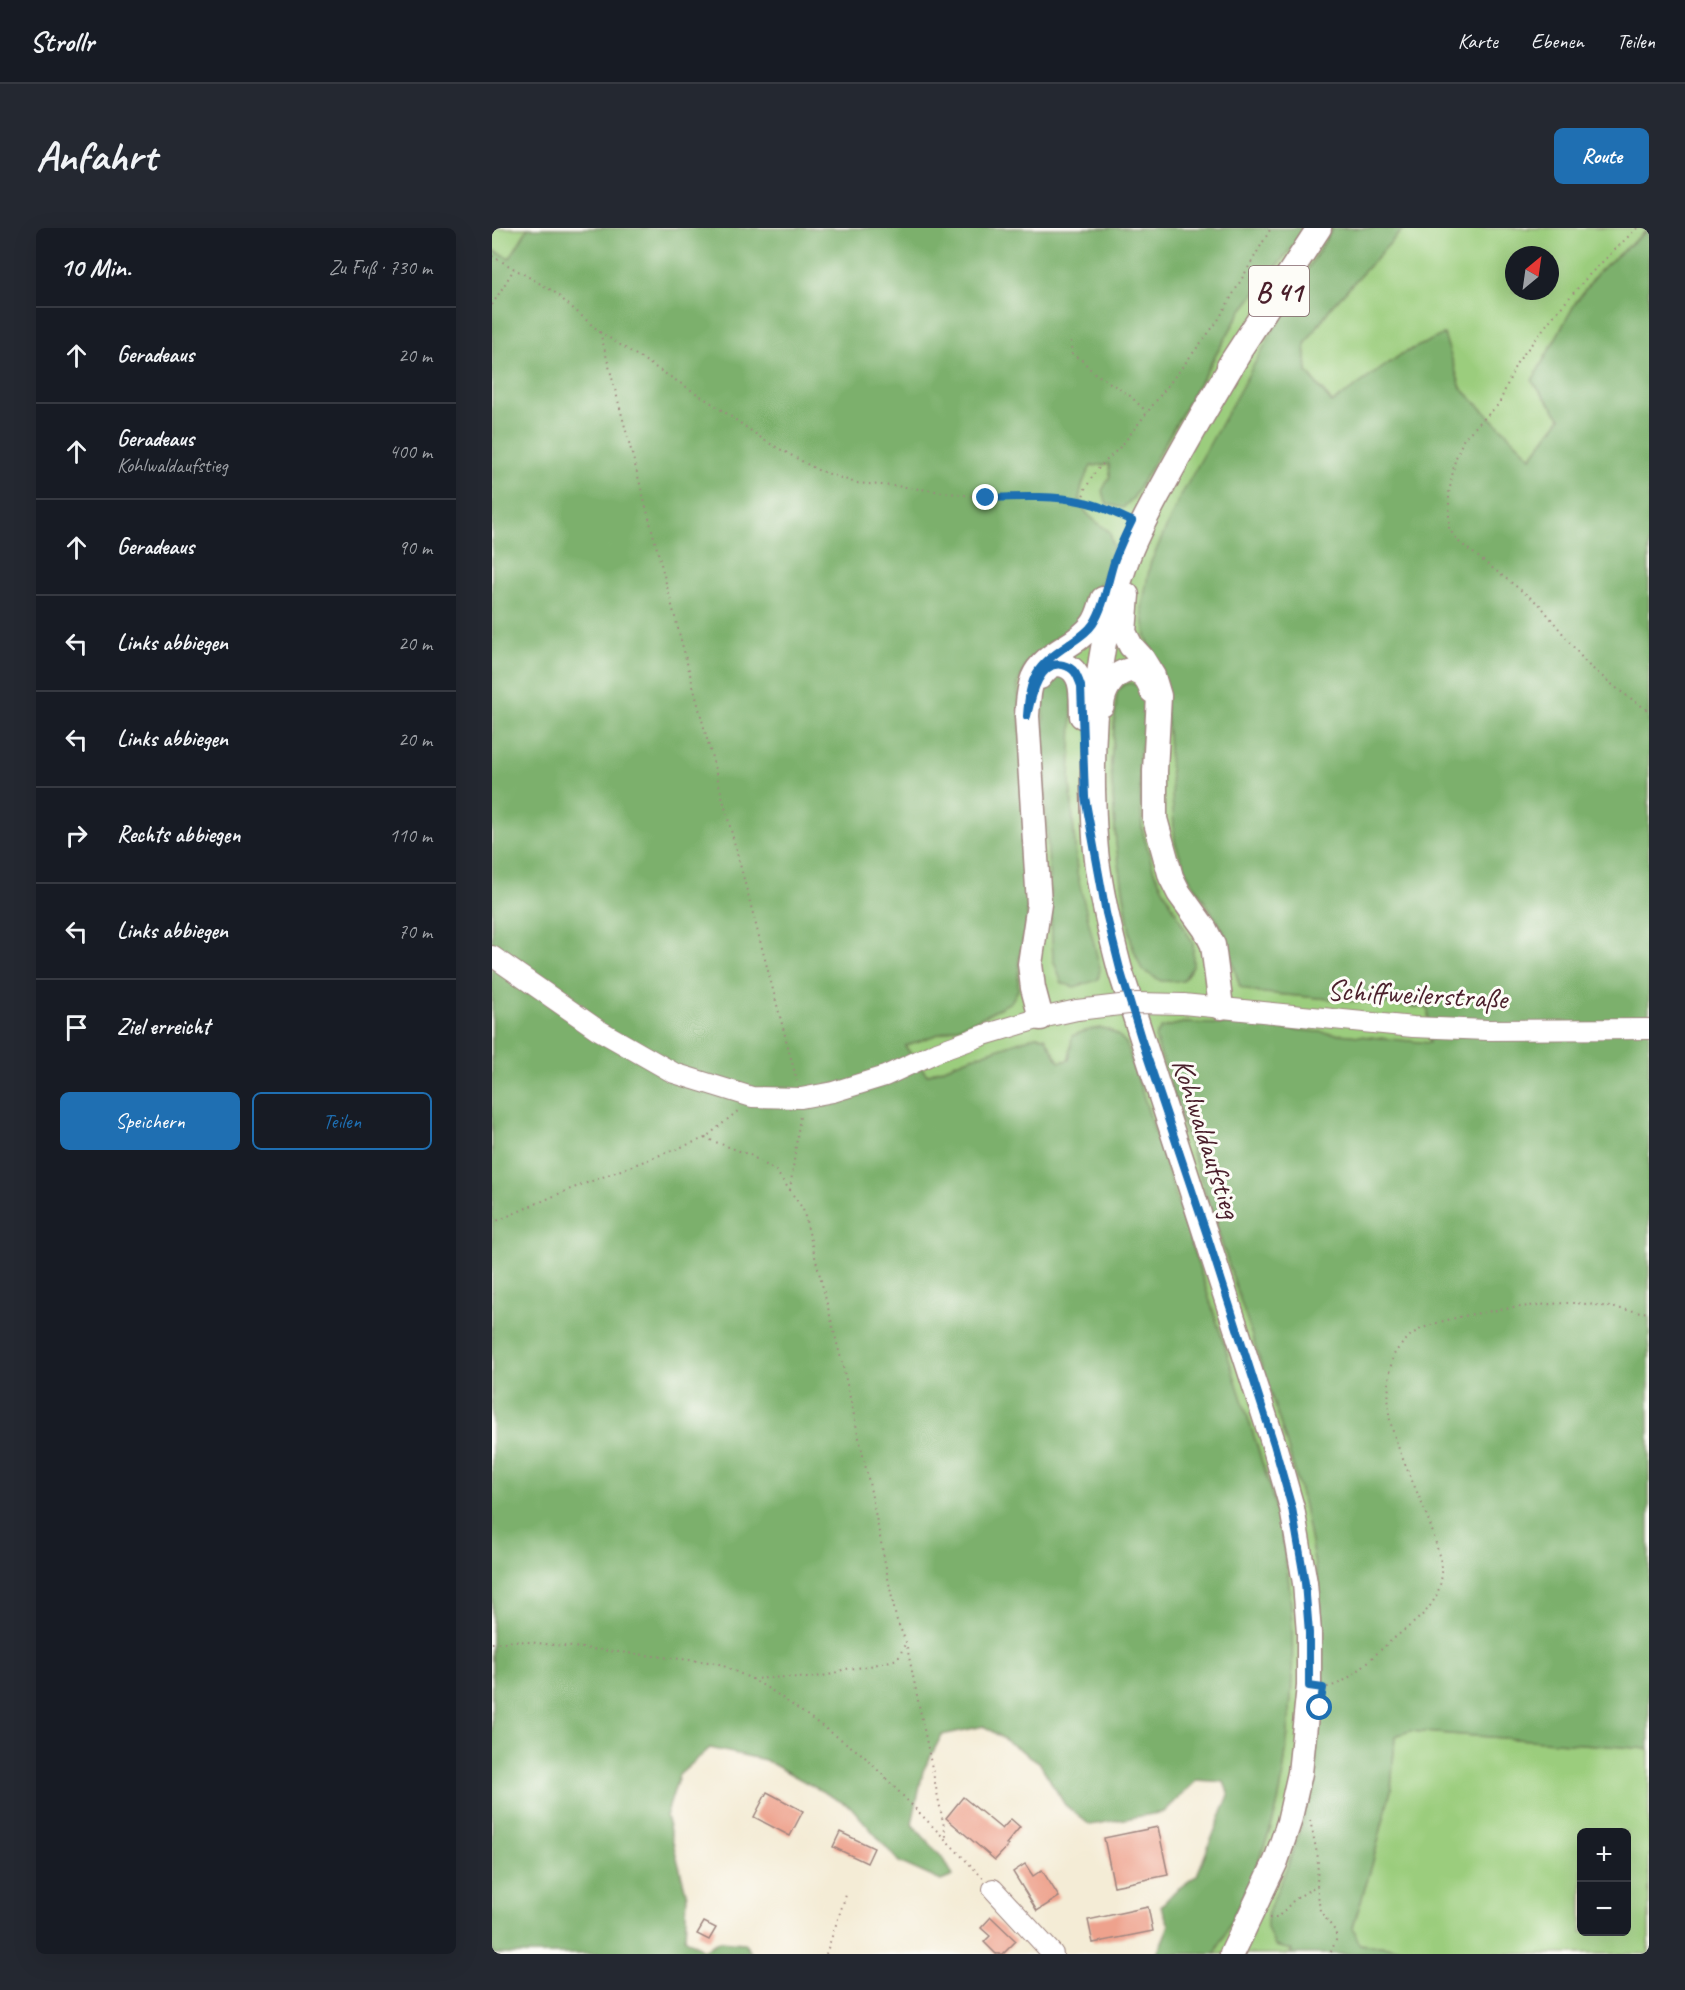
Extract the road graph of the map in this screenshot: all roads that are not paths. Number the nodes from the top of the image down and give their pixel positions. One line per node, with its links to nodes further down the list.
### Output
1 (1319, 228): 2 (main road, B 41)
2 (1239, 353): 3 (main road, Kohlwaldaufstieg / B 41); 4 (main road)
3 (1187, 442): 5 (main road); 6 (main road, Kohlwaldaufstieg / B 41)
4 (1027, 716): 7 (main road); 10 (main road)
5 (1157, 738): 6 (main road); 9 (main road)
6 (1094, 799): 7 (main road, Kohlwaldaufstieg / B 41)
7 (1098, 867): 14 (main road, Kohlwaldaufstieg / B 41)
8 (492, 956): 10 (street, Schiffweilerstraße)
9 (1221, 1007): 10 (street, Schiffweilerstraße, bridge); 11 (street, Schiffweilerstraße)
10 (1041, 1017)
11 (1649, 1029)
12 (993, 1889): 13 (street)
13 (1053, 1954)
14 (1232, 1954)

